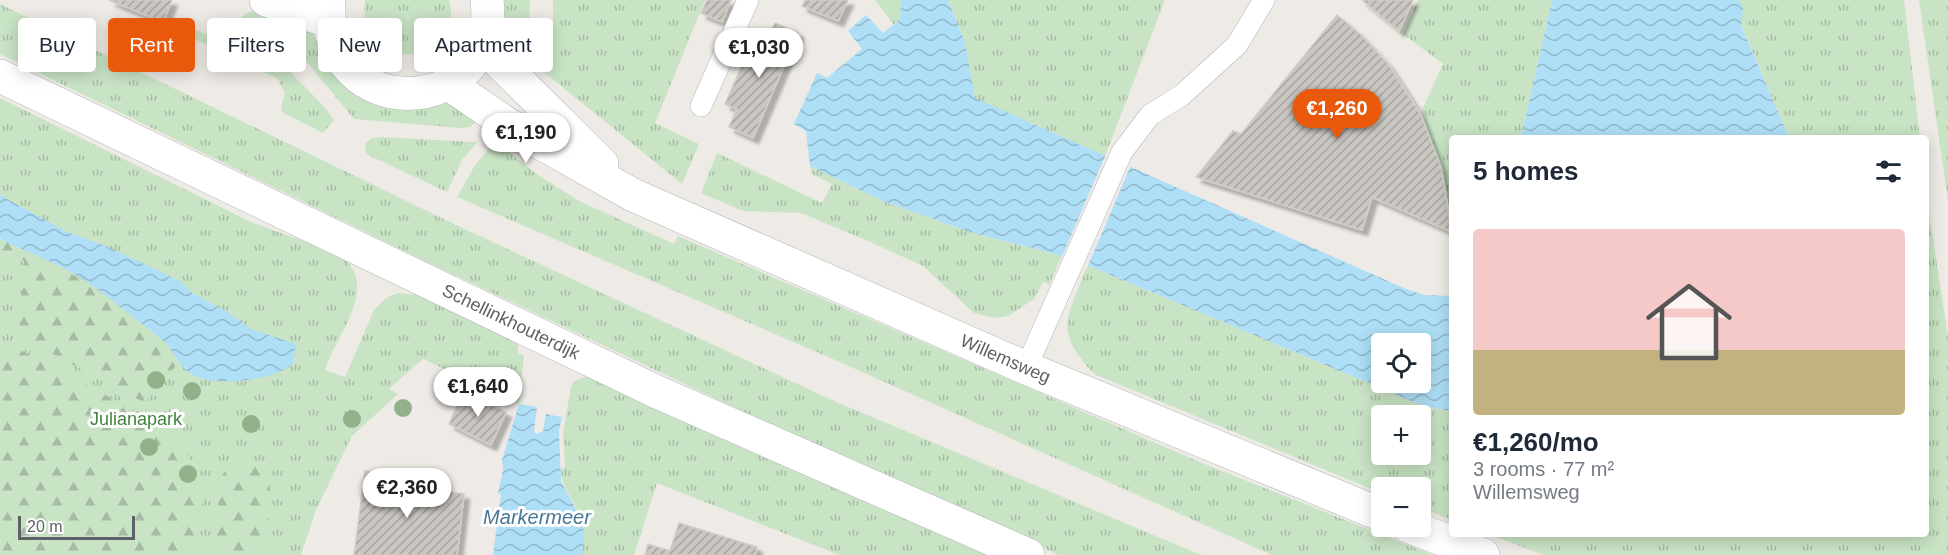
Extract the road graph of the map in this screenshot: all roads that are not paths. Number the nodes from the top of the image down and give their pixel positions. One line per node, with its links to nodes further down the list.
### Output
1 (266, 0): 5 (street)
2 (487, 0): 6 (street)
3 (748, 0): 11 (lane)
4 (1264, 0): 13 (lane)
5 (328, 10): 10 (street)
6 (489, 18)
7 (462, 72): 10 (street)
8 (509, 72): 12 (street, Willemsweg)
9 (0, 76): 16 (street, Schellinkhouterdijk)
10 (448, 84): 12 (street, Willemsweg)
11 (701, 106)
12 (633, 195): 13 (street, Willemsweg)
13 (1026, 368): 14 (street, Willemsweg)
14 (1371, 510)
15 (1431, 535): 17 (street)
16 (1028, 555)
17 (1483, 555)

